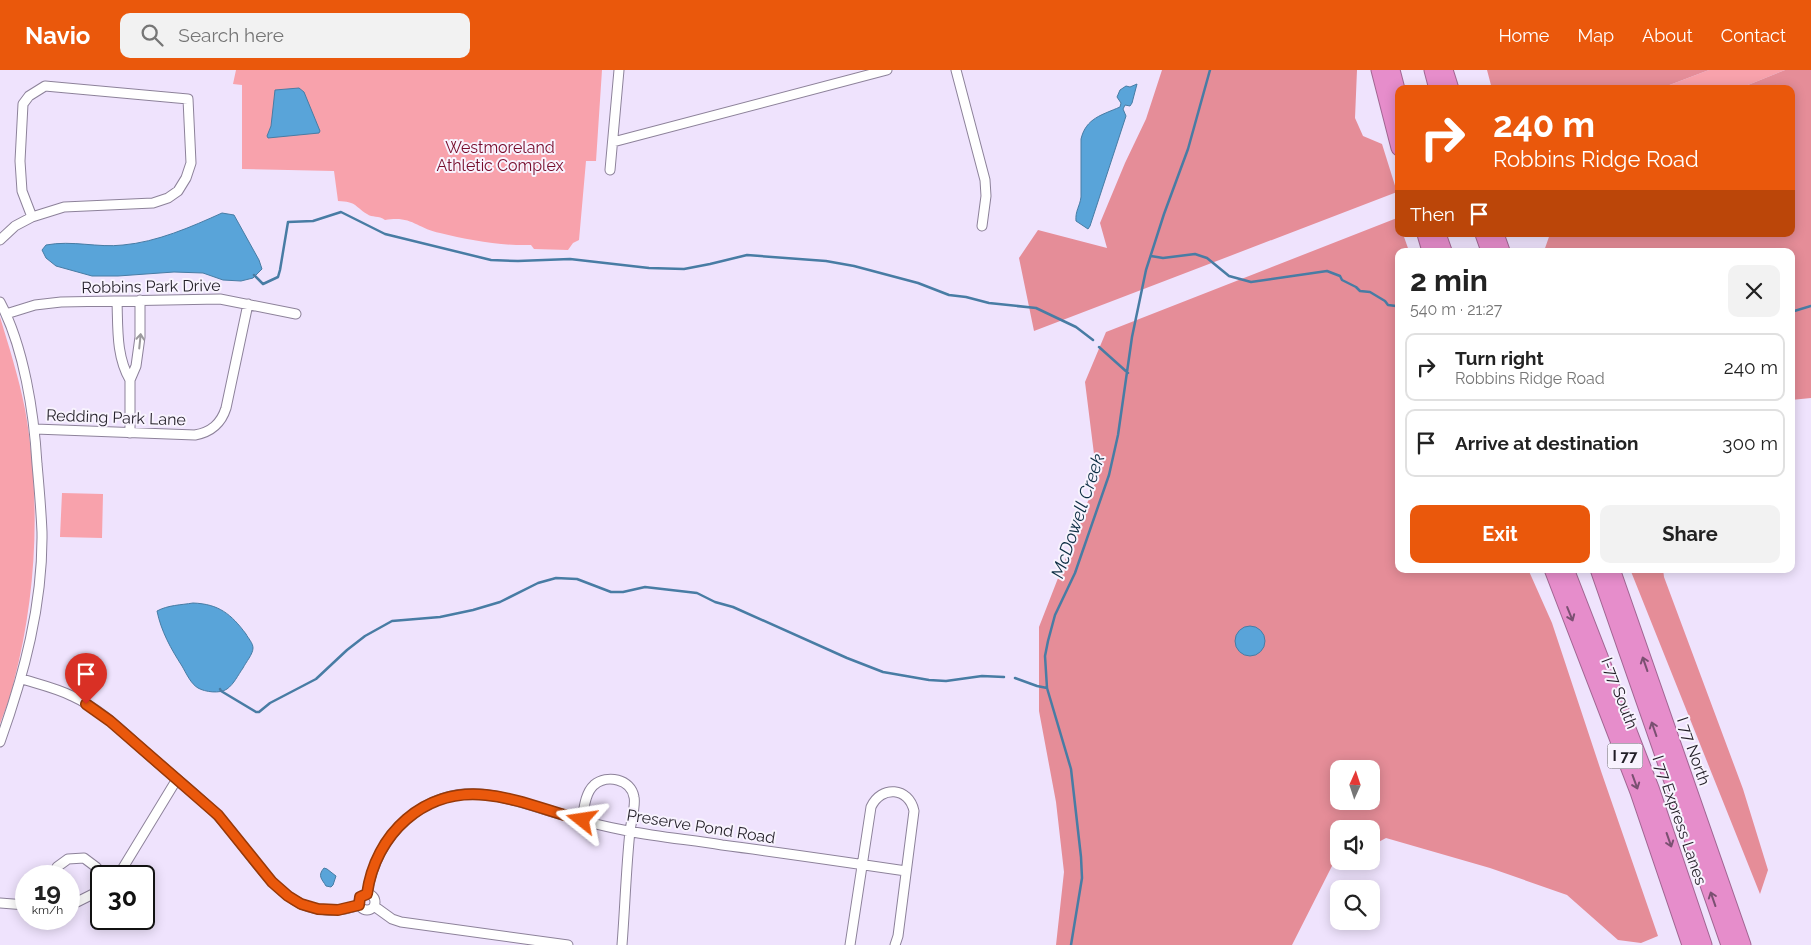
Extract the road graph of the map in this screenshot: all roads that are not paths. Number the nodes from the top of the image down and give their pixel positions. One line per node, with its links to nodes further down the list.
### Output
1 (619, 70): 13 (street)
2 (888, 70): 8 (street)
3 (956, 70): 16 (street)
4 (1379, 70): 12 (highway)
5 (1392, 70): 9 (highway)
6 (1432, 70): 10 (highway)
7 (1446, 70): 11 (highway)
8 (870, 72): 13 (street)
9 (1396, 85)
10 (1436, 85)
11 (1449, 85)
12 (1395, 132)
13 (612, 142): 14 (street)
14 (610, 170)
15 (32, 217): 15 (street); 17 (street)
16 (982, 226)
17 (0, 240)
18 (140, 300): 19 (street, Robbins Park Drive); 21 (street, Robbins Park Drive); 24 (street, one-way to 18)
19 (117, 301): 22 (street, Robbins Park Drive); 24 (street)
20 (0, 302): 22 (street)
21 (248, 304): 23 (street, Robbins Park Drive); 26 (street, Redding Park Lane)
22 (6, 314): 25 (street)
23 (296, 314)
24 (130, 380): 26 (street)
25 (35, 429): 26 (street, Redding Park Lane); 31 (street)
26 (130, 433)
27 (1554, 573): 51 (highway, I-77 South / I 77, one-way to 51)
28 (1568, 573): 42 (highway, I 77 Express Lanes / I 77, one-way to 42)
29 (1599, 573): 54 (highway, I 77 Express Lanes / I 77, one-way to 29)
30 (1613, 573): 55 (highway, I 77 North, one-way to 30)
31 (22, 679): 32 (street); 33 (street)
32 (0, 742)
33 (177, 779): 38 (street); 45 (street)
34 (582, 820): 35 (street, Preserve Pond Road); 35 (street); 41 (street, Preserve Pond Road)
35 (630, 831): 39 (street, Preserve Pond Road); 48 (street)
36 (60, 865): 37 (street)
37 (93, 865)
38 (125, 865)
39 (862, 865): 40 (street, Preserve Pond Road); 40 (street); 49 (street)
40 (906, 871): 50 (street)
41 (367, 894): 45 (street); 46 (street)
42 (1689, 898): 52 (highway); 53 (highway, I 77 Express Lanes / I 77)
43 (0, 902): 44 (street)
44 (15, 904)
45 (359, 905): 46 (street)
46 (374, 906): 47 (street)
47 (568, 945)
48 (622, 945)
49 (850, 945)
50 (895, 945)
51 (1690, 945)
52 (1698, 945)
53 (1704, 945)
54 (1729, 945)
55 (1743, 945)

